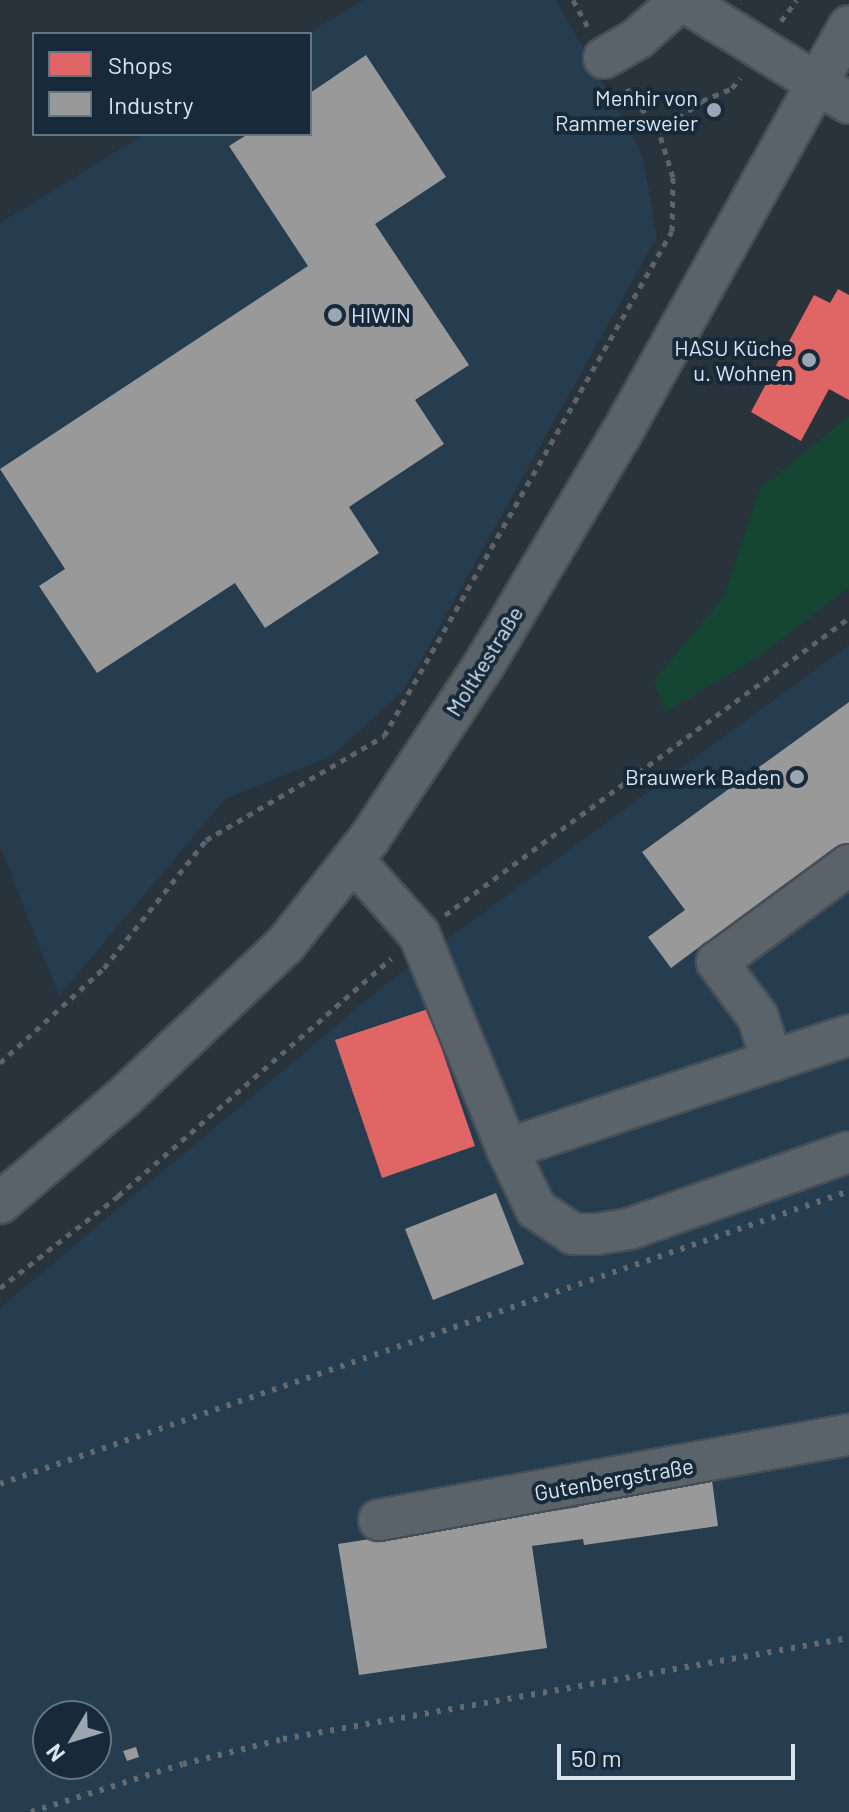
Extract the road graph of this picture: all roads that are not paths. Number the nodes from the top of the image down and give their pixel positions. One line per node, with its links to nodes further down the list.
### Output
1 (681, 0): 3 (street); 4 (street)
2 (849, 26): 4 (street, Moltkestraße)
3 (604, 58)
4 (834, 93): 5 (street, Moltkestraße)
5 (353, 860): 9 (street); 11 (street, Moltkestraße)
6 (849, 865): 8 (street)
7 (849, 1035): 8 (street)
8 (772, 1061): 9 (street)
9 (507, 1149): 10 (street)
10 (849, 1152)
11 (0, 1203)
12 (849, 1435): 13 (street, Gutenbergstraße)
13 (379, 1520)

